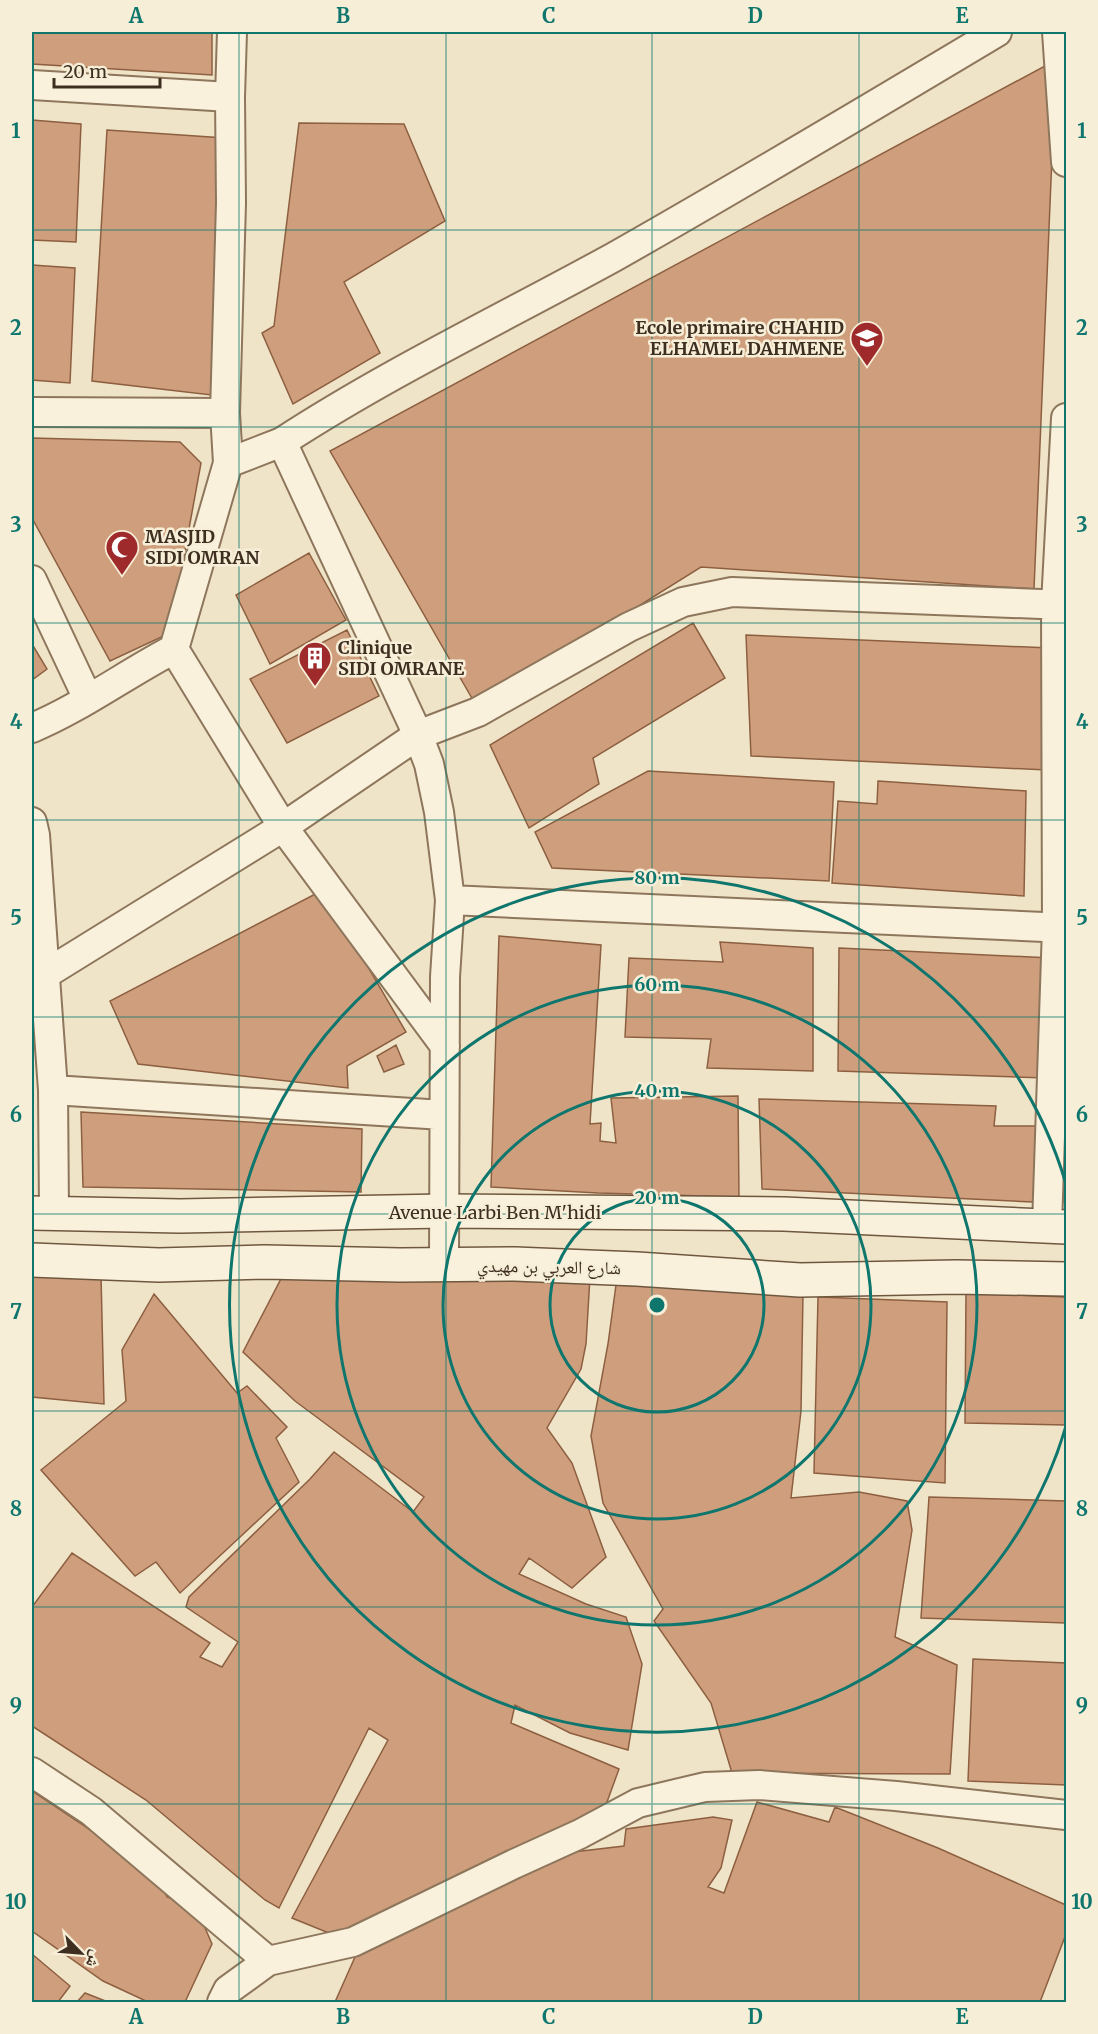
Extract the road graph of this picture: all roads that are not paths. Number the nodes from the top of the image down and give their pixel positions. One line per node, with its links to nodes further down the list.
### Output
1 (232, 32): 5 (street)
2 (997, 32): 10 (street)
3 (1058, 32): 6 (street)
4 (32, 85): 5 (street)
5 (230, 97): 8 (street)
6 (1066, 162)
7 (32, 412): 8 (street)
8 (225, 413): 11 (street)
9 (1066, 418): 13 (street)
10 (282, 442): 11 (street); 17 (street)
11 (228, 463): 14 (street)
12 (32, 580): 15 (street)
13 (1061, 605): 17 (street); 21 (street)
14 (174, 649): 15 (street); 18 (street)
15 (88, 699): 16 (street)
16 (32, 728)
17 (417, 735): 18 (street); 20 (street)
18 (283, 827): 22 (street); 23 (street)
19 (32, 830): 22 (street)
20 (450, 900): 21 (street); 23 (street)
21 (1062, 928): 28 (street)
22 (44, 975): 24 (street)
23 (445, 1046): 25 (street)
24 (53, 1090): 25 (street); 27 (street)
25 (443, 1115): 26 (street)
26 (444, 1211): 27 (main road, Avenue Larbi Ben M'hidi); 28 (main road, Avenue Larbi Ben M'hidi); 30 (street)
27 (43, 1213)
28 (1057, 1226)
29 (32, 1260): 30 (main road, شارع العربي بن مهيدي)
30 (444, 1265): 31 (main road, شارع العربي بن مهيدي)
31 (1066, 1279)
32 (32, 1772): 34 (street)
33 (1066, 1815): 34 (street)
34 (268, 1961): 35 (street)
35 (222, 2002)

